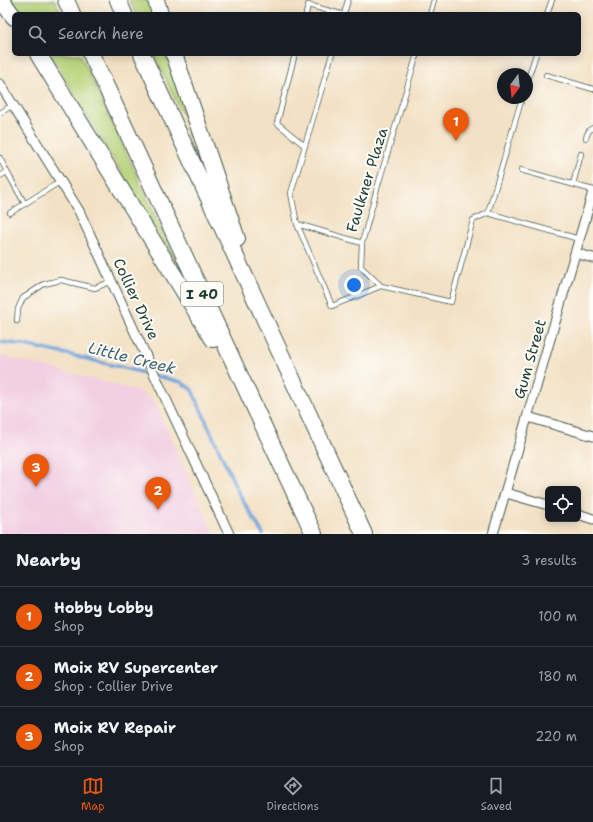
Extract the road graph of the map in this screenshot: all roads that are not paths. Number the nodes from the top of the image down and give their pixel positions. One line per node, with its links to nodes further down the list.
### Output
1 (0, 0): 16 (highway)
2 (66, 0): 8 (highway)
3 (118, 0): 9 (highway)
4 (156, 0): 10 (highway)
5 (348, 0): 13 (lane)
6 (434, 0): 14 (lane)
7 (552, 0): 15 (lane)
8 (71, 12)
9 (123, 12)
10 (159, 12)
11 (306, 12): 12 (lane)
12 (334, 12)
13 (343, 12)
14 (431, 12)
15 (548, 12)
16 (12, 15)
17 (39, 56): 55 (highway)
18 (92, 56): 55 (highway, I 40)
19 (143, 56): 54 (highway, I 40)
20 (175, 56): 54 (highway)
21 (294, 56): 34 (lane)
22 (331, 56): 34 (lane)
23 (416, 56): 48 (lane, Faulkner Plaza)
24 (535, 56): 25 (lane)
25 (532, 68)
26 (546, 75): 28 (lane)
27 (0, 84): 30 (street, Collier Drive)
28 (593, 89)
29 (520, 104): 45 (lane)
30 (13, 105): 31 (lane); 40 (street, Collier Drive)
31 (0, 113)
32 (593, 128): 33 (lane)
33 (586, 138)
34 (305, 146): 46 (lane)
35 (581, 154): 41 (lane)
36 (0, 158): 38 (lane)
37 (521, 170): 41 (lane)
38 (7, 172): 39 (lane); 43 (lane)
39 (0, 176)
40 (61, 181): 43 (lane); 51 (street, Collier Drive)
41 (573, 184): 42 (lane)
42 (593, 191): 47 (street, Gum Street)
43 (25, 204): 44 (lane)
44 (10, 213)
45 (488, 213): 47 (lane); 52 (lane)
46 (297, 224): 48 (lane, Faulkner Plaza); 52 (lane)
47 (579, 239): 49 (street, Gum Street)
48 (362, 243): 52 (lane)
49 (575, 253): 50 (street); 56 (street, Gum Street)
50 (593, 258)
51 (112, 281): 53 (lane); 62 (street, Collier Drive)
52 (381, 286)
53 (17, 321)
54 (266, 322): 64 (highway, I 40)
55 (252, 402): 63 (highway, I 40)
56 (528, 417): 57 (street); 58 (street, Gum Street)
57 (593, 436)
58 (506, 493): 59 (street); 65 (street, Gum Street)
59 (545, 504)
60 (581, 515): 61 (street)
61 (593, 519)
62 (230, 534)
63 (314, 534)
64 (364, 534)
65 (494, 534)

